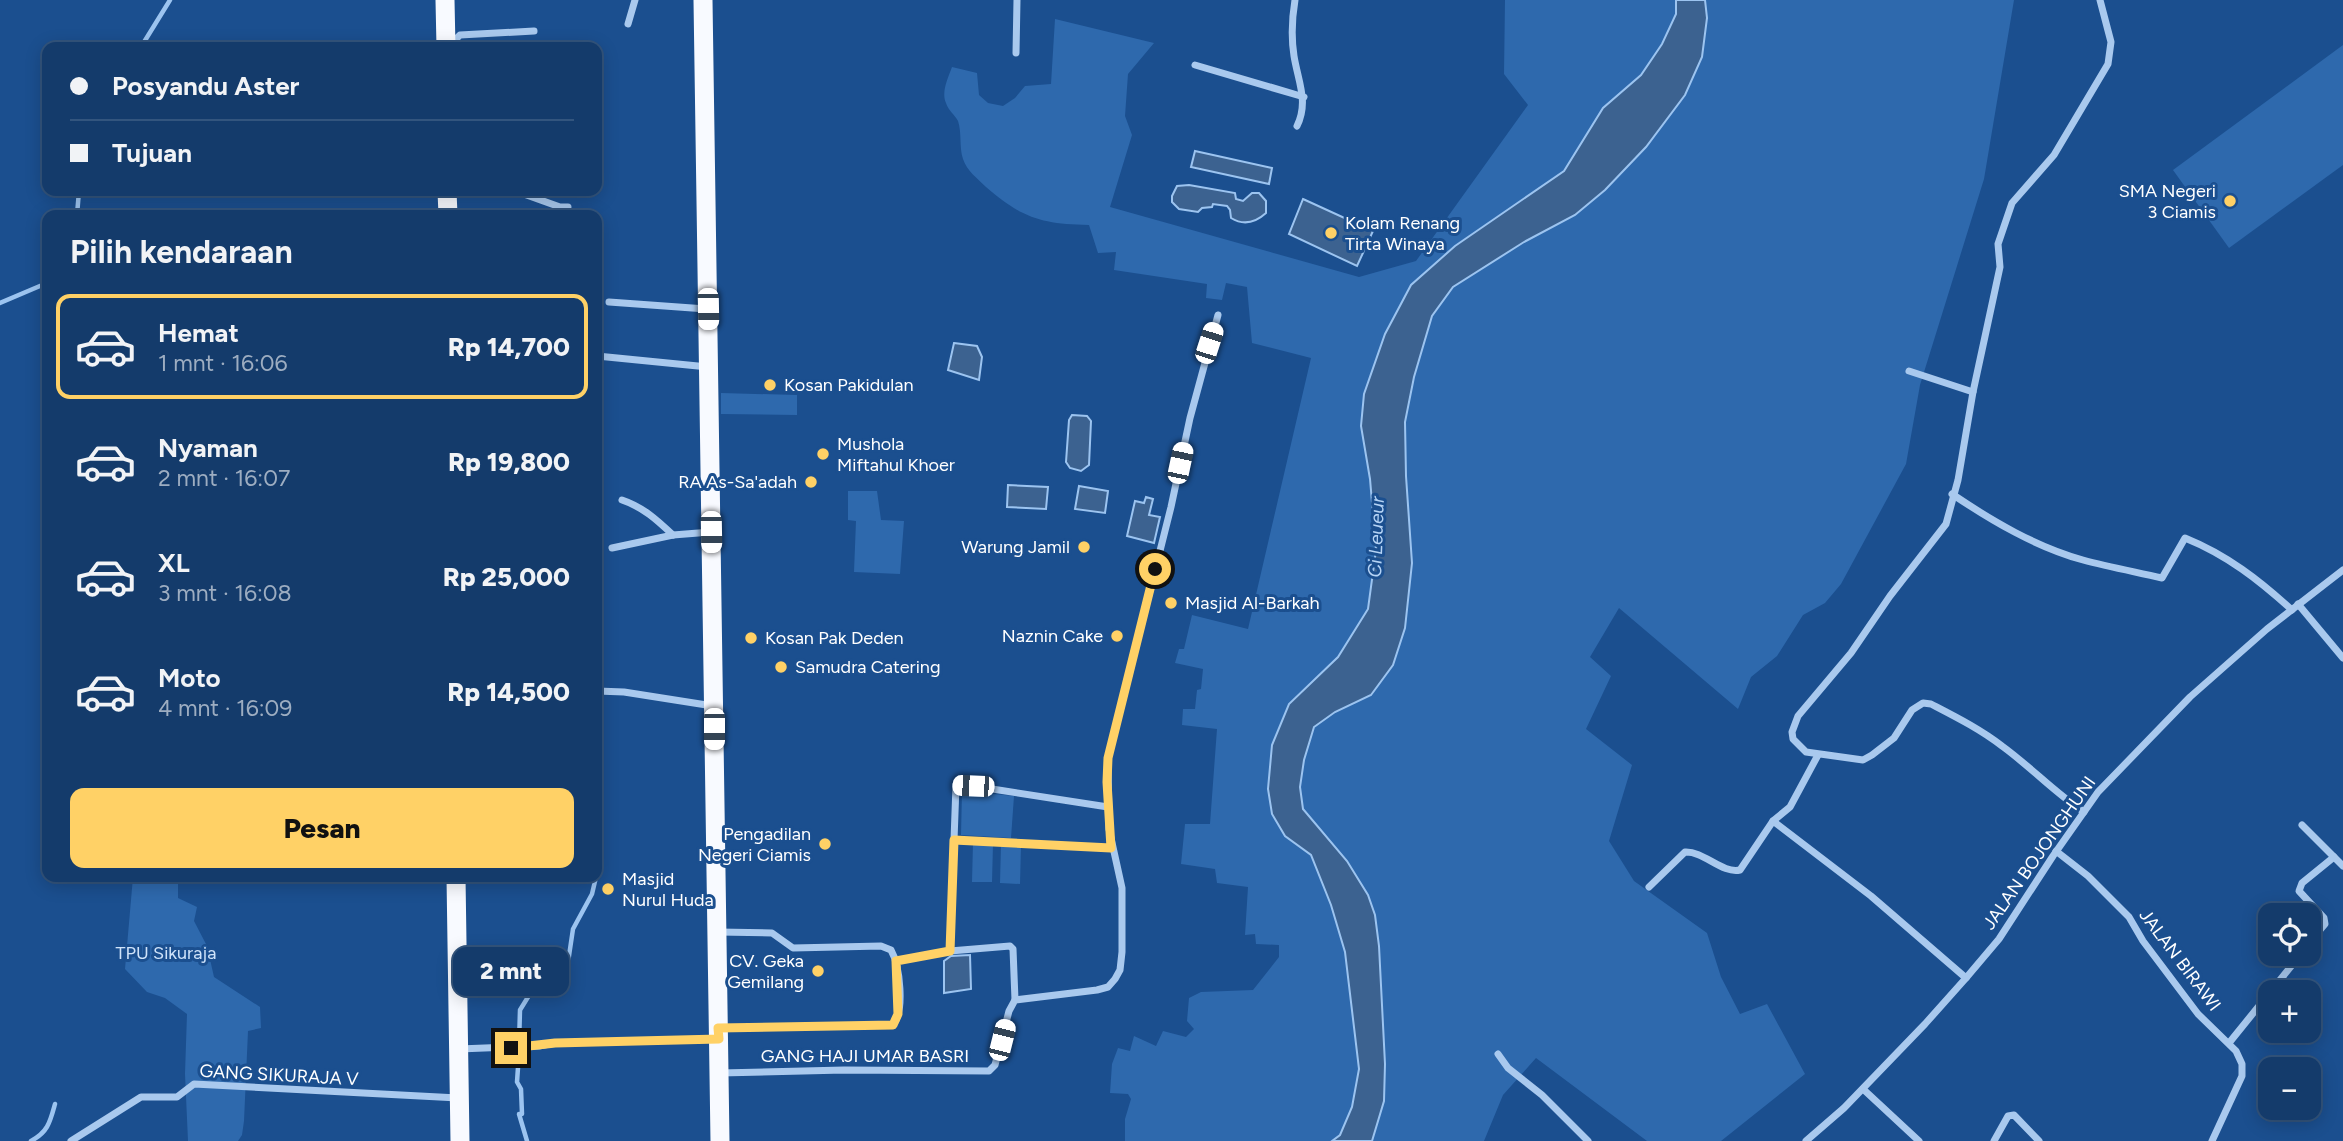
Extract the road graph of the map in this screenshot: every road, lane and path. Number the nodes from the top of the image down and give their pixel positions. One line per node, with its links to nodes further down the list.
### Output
1 (445, 0): 9 (highway)
2 (635, 0): 7 (street)
3 (704, 0): 18 (highway)
4 (1017, 0): 11 (street)
5 (1295, 0): 13 (street)
6 (2100, 0): 23 (street)
7 (628, 24)
8 (534, 31): 10 (street)
9 (446, 42)
10 (451, 42)
11 (1016, 53)
12 (1195, 65): 13 (street)
13 (1304, 97): 14 (street)
14 (1297, 126)
15 (529, 196): 16 (street)
16 (568, 207)
17 (610, 302): 18 (street)
18 (708, 309): 21 (highway)
19 (1218, 316): 35 (street)
20 (602, 356): 21 (street)
21 (709, 367): 26 (highway)
22 (1909, 371): 23 (street)
23 (1973, 392): 24 (street)
24 (1952, 494): 30 (street); 34 (street)
25 (622, 500): 27 (street)
26 (711, 532): 27 (street); 33 (highway)
27 (673, 535): 28 (street)
28 (611, 548)
29 (2343, 570): 30 (street, JALAN BOJONGHUNI)
30 (2295, 607): 31 (street); 36 (street, JALAN BOJONGHUNI)
31 (2343, 658)
32 (602, 691): 33 (street)
33 (714, 706): 47 (highway)
34 (1818, 755): 36 (street); 37 (street)
35 (1108, 807): 39 (street); 40 (street)
36 (2084, 812): 41 (street, JALAN BOJONGHUNI)
37 (1773, 821): 45 (street); 51 (street)
38 (2302, 825): 42 (street)
39 (954, 840): 40 (street); 48 (street)
40 (1111, 848): 52 (street)
41 (2056, 851): 51 (street, JALAN BOJONGHUNI); 54 (street, JALAN BIRAWI)
42 (2334, 857): 43 (street); 46 (street)
43 (2343, 866)
44 (456, 882): 55 (highway)
45 (1649, 887)
46 (2310, 903)
47 (717, 932): 49 (street); 53 (highway)
48 (950, 951): 49 (street); 52 (street)
49 (896, 961): 53 (street)
50 (2291, 966): 54 (street)
51 (1966, 978): 58 (street, JALAN BOJONGHUNI)
52 (1015, 1000): 57 (street, GANG HAJI UMAR BASRI)
53 (719, 1034): 55 (street); 57 (highway)
54 (2229, 1043): 68 (street, JALAN BIRAWI)
55 (458, 1049): 59 (highway)
56 (1498, 1054): 63 (street)
57 (719, 1073): 62 (highway)
58 (1863, 1088): 64 (street, JALAN BOJONGHUNI); 65 (street)
59 (459, 1098): 60 (street, GANG SIKURAJA V); 61 (highway)
60 (71, 1141)
61 (460, 1141)
62 (720, 1141)
63 (1588, 1141)
64 (1806, 1141)
65 (1919, 1141)
66 (1994, 1141): 67 (street)
67 (2039, 1141)
68 (2212, 1141)

